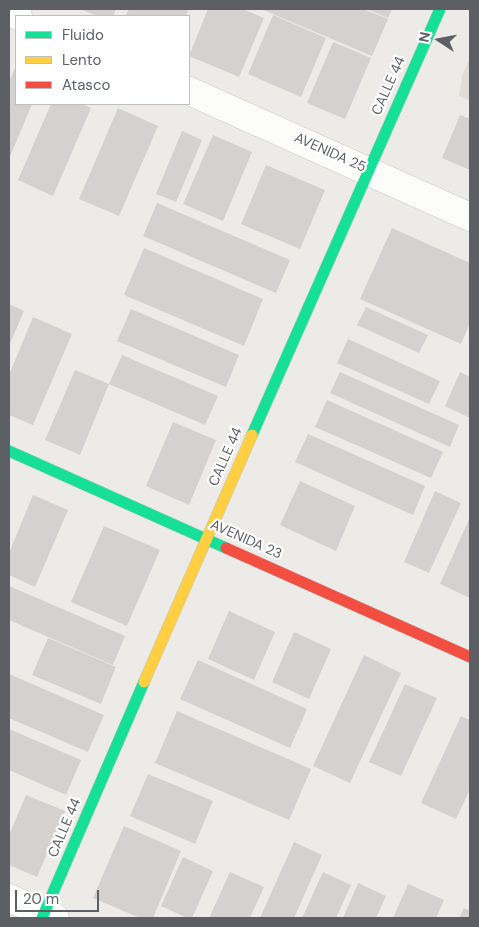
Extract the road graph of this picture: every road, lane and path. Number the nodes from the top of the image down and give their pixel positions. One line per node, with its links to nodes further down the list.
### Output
1 (440, 9): 3 (street, CALLE 44)
2 (190, 91): 3 (street, AVENIDA 25)
3 (368, 170): 4 (street, AVENIDA 25); 6 (street, CALLE 44)
4 (470, 217)
5 (9, 452): 6 (street, AVENIDA 23)
6 (206, 538): 7 (street, AVENIDA 23); 9 (street, CALLE 44)
7 (470, 658)
8 (9, 898): 9 (street)
9 (47, 917)

